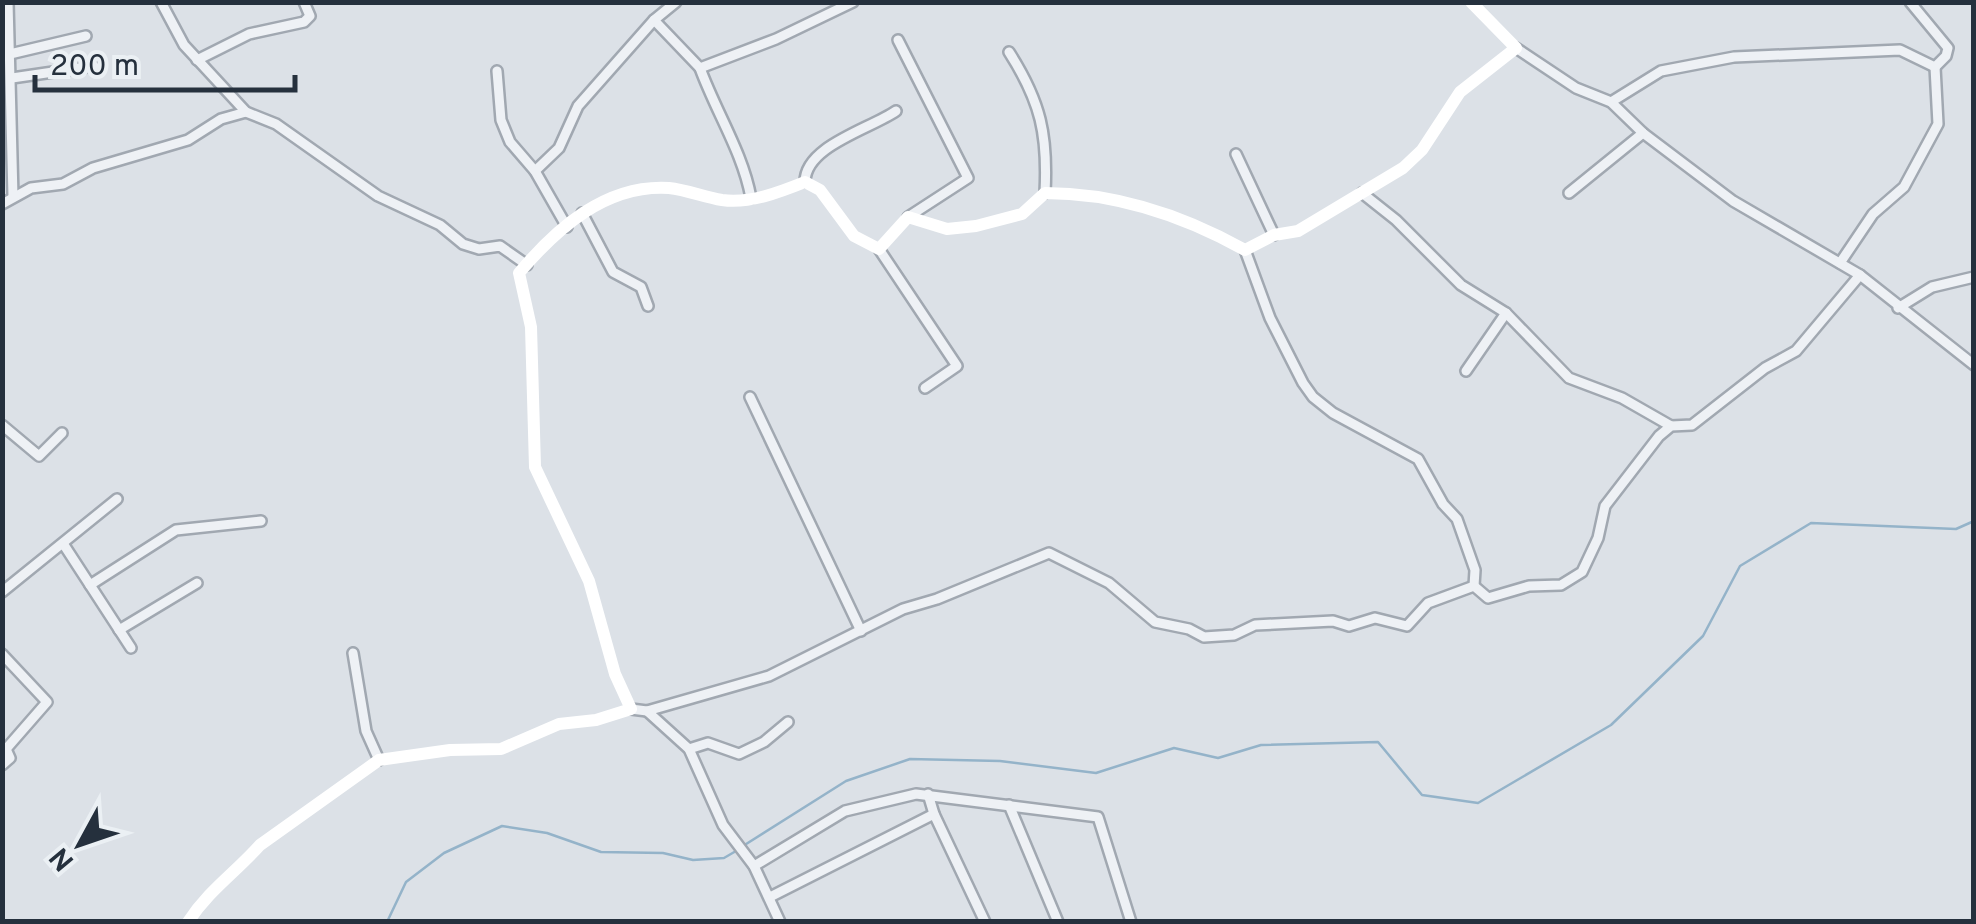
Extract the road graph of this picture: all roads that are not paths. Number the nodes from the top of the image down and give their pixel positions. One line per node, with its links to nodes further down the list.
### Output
1 (8, 2): 13 (street)
2 (161, 2): 14 (street)
3 (304, 2): 14 (street)
4 (676, 2): 8 (street)
5 (853, 2): 17 (street)
6 (1471, 2): 11 (street)
7 (1910, 2): 16 (street)
8 (654, 20): 17 (street); 25 (street)
9 (86, 36): 13 (street)
10 (898, 40): 34 (street)
11 (1516, 48): 20 (street); 27 (street)
12 (1009, 52): 28 (street)
13 (10, 54): 19 (street)
14 (197, 60): 22 (street)
15 (94, 66): 19 (street)
16 (1935, 67): 20 (street); 39 (street)
17 (700, 68): 31 (street)
18 (497, 71): 25 (street)
19 (12, 78): 30 (street)
20 (1611, 102): 23 (street)
21 (896, 111): 26 (street)
22 (246, 112): 30 (street); 40 (street)
23 (1643, 133): 29 (street); 39 (street)
24 (1236, 154): 36 (street)
25 (535, 171): 35 (street)
26 (805, 182): 31 (street); 37 (street)
27 (1362, 192): 36 (street); 45 (street)
28 (1046, 193): 34 (street); 38 (street)
29 (1570, 193)
30 (12, 197): 32 (street)
31 (752, 198): 33 (street)
32 (2, 204)
33 (582, 212): 35 (street); 43 (street)
34 (908, 217): 37 (street)
35 (566, 227): 40 (street)
36 (1274, 236): 38 (street)
37 (879, 249): 48 (street)
38 (1245, 250): 58 (street)
39 (1840, 263): 41 (street)
40 (527, 265): 65 (street)
41 (1860, 276): 44 (street); 51 (street)
42 (1974, 277): 44 (street)
43 (648, 306)
44 (1898, 308): 46 (street)
45 (1506, 313): 47 (street); 51 (street)
46 (1974, 365)
47 (1466, 371)
48 (926, 388)
49 (750, 397): 61 (street)
50 (2, 425): 52 (street)
51 (1671, 426): 58 (street)
52 (62, 434)
53 (117, 500): 55 (street)
54 (261, 521): 57 (street)
55 (64, 545): 57 (street); 59 (street)
56 (197, 583): 60 (street)
57 (90, 585): 60 (street)
58 (1474, 586): 61 (street)
59 (2, 592)
60 (119, 630): 62 (street)
61 (861, 631): 66 (street)
62 (130, 648)
63 (353, 653): 70 (street)
64 (2, 654): 68 (street)
65 (632, 709): 66 (street); 70 (street)
66 (647, 711): 69 (street)
67 (788, 722): 69 (street)
68 (4, 748): 71 (street)
69 (689, 749): 75 (street)
70 (378, 760): 77 (street)
71 (2, 765)
72 (928, 794): 73 (street); 74 (street); 75 (street)
73 (1009, 805): 80 (street); 81 (street)
74 (934, 814): 76 (street); 79 (street)
75 (754, 866): 76 (street)
76 (770, 897): 78 (street)
77 (188, 922)
78 (780, 922)
79 (986, 922)
80 (1058, 922)
81 (1131, 922)

